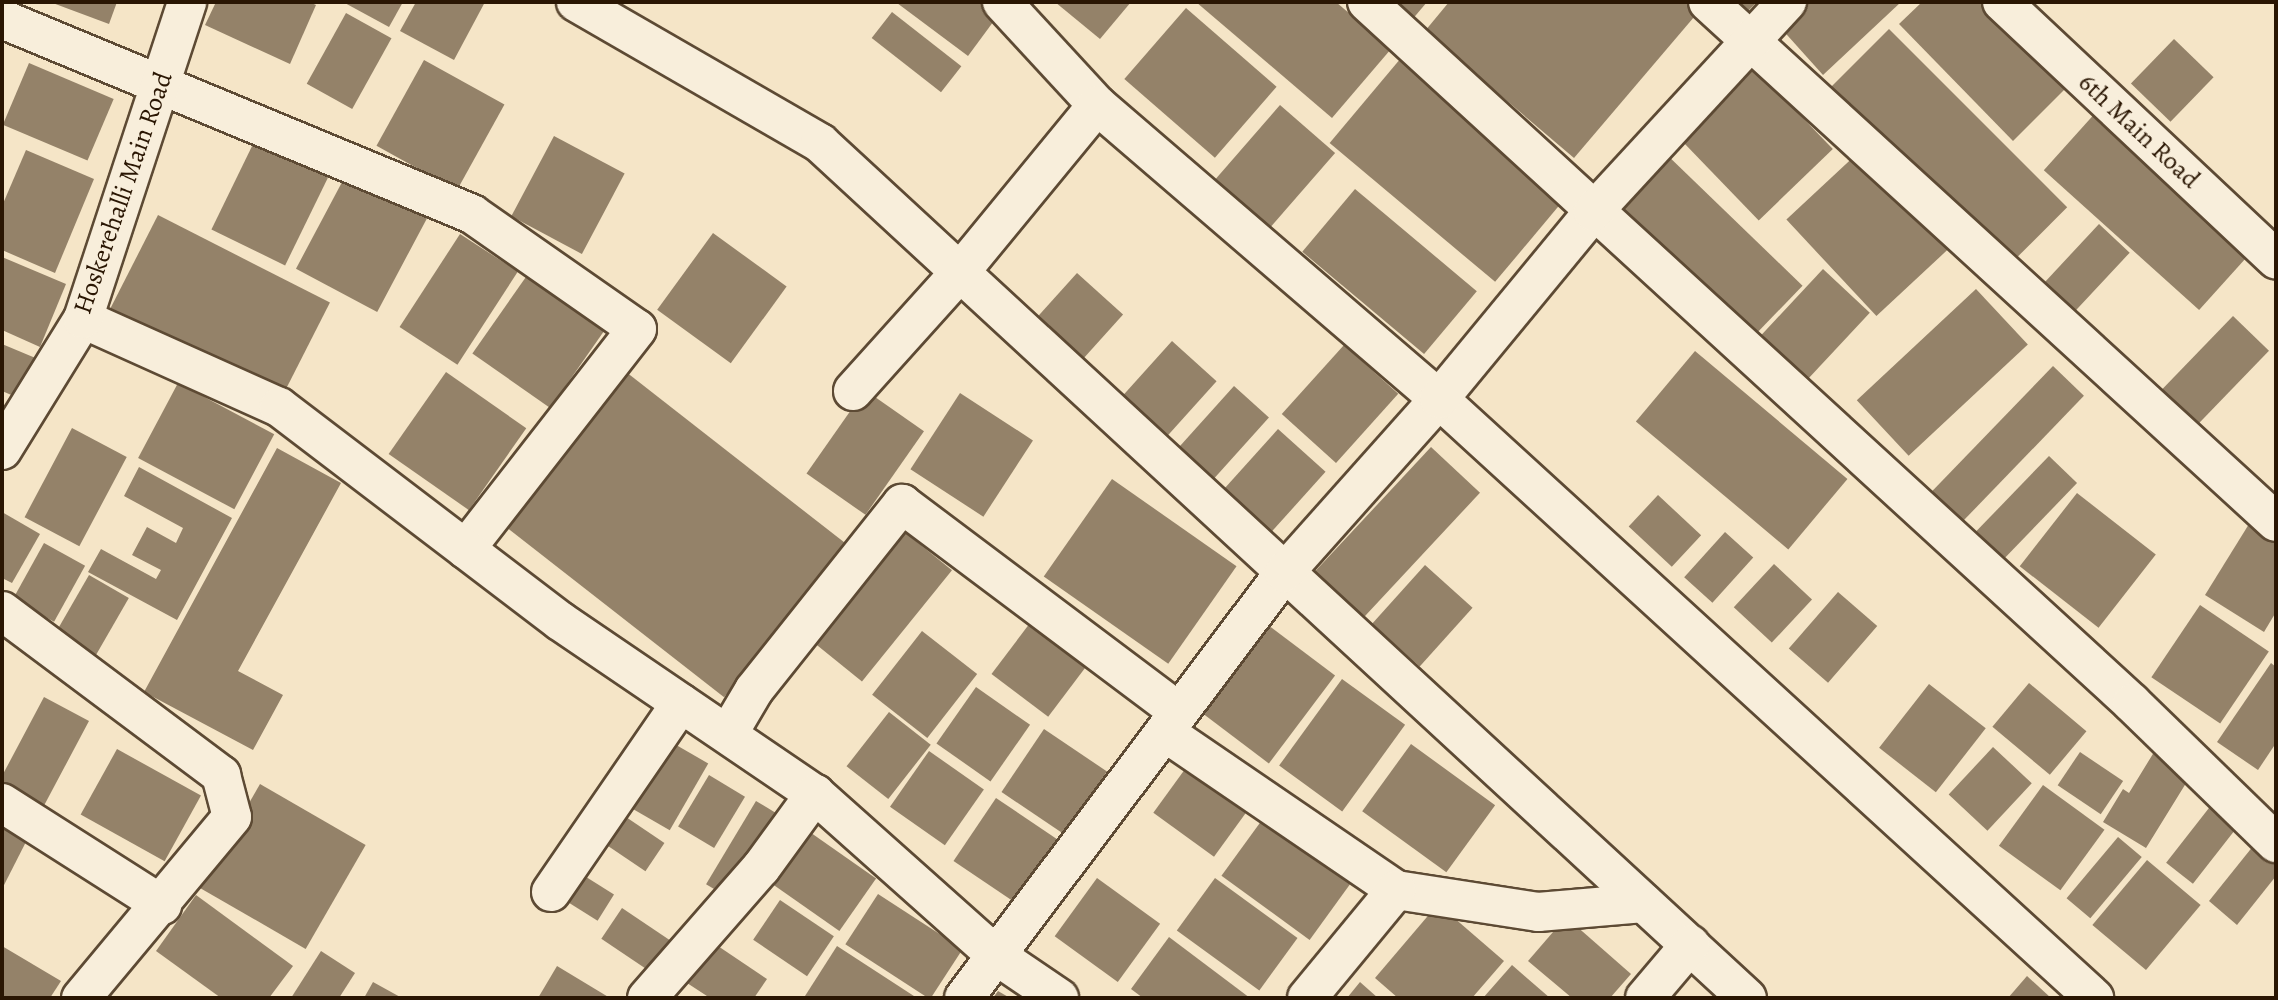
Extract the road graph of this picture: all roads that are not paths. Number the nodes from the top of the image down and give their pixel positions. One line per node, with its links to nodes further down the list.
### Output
1 (187, 2): 10 (street, Hoskerehalli Main Road)
2 (576, 2): 14 (street)
3 (1367, 2): 12 (street)
4 (1708, 2): 9 (street)
5 (1787, 2): 9 (street)
6 (2001, 2): 13 (street, 6th Main Road)
7 (1008, 4): 11 (street)
8 (2, 19): 10 (street)
9 (1750, 39): 12 (street); 19 (street)
10 (161, 82): 15 (street, Hoskerehalli Main Road); 20 (street)
11 (1097, 105): 14 (street); 17 (street)
12 (1593, 212): 17 (street); 28 (street)
13 (2276, 260)
14 (960, 272): 16 (street); 21 (street)
15 (83, 319): 18 (street, Hoskerehalli Main Road); 20 (street)
16 (853, 391)
17 (1439, 399): 21 (street); 42 (street)
18 (2, 450)
19 (2276, 522)
20 (466, 550): 23 (street)
21 (1284, 573): 24 (street); 31 (street)
22 (2, 611): 32 (street)
23 (681, 703): 25 (street); 30 (street)
24 (1172, 722): 25 (street); 29 (street); 34 (street)
25 (728, 734): 26 (street)
26 (816, 794): 34 (street); 36 (street)
27 (2, 803): 32 (street)
28 (2276, 843)
29 (1396, 890): 31 (street); 39 (street)
30 (551, 892)
31 (1644, 903): 33 (street)
32 (162, 905): 35 (street)
33 (1690, 945): 40 (street); 41 (street)
34 (997, 956): 37 (street); 38 (street)
35 (81, 998)
36 (647, 998)
37 (964, 998)
38 (1059, 998)
39 (1307, 998)
40 (1645, 998)
41 (1746, 998)
42 (2094, 998)

